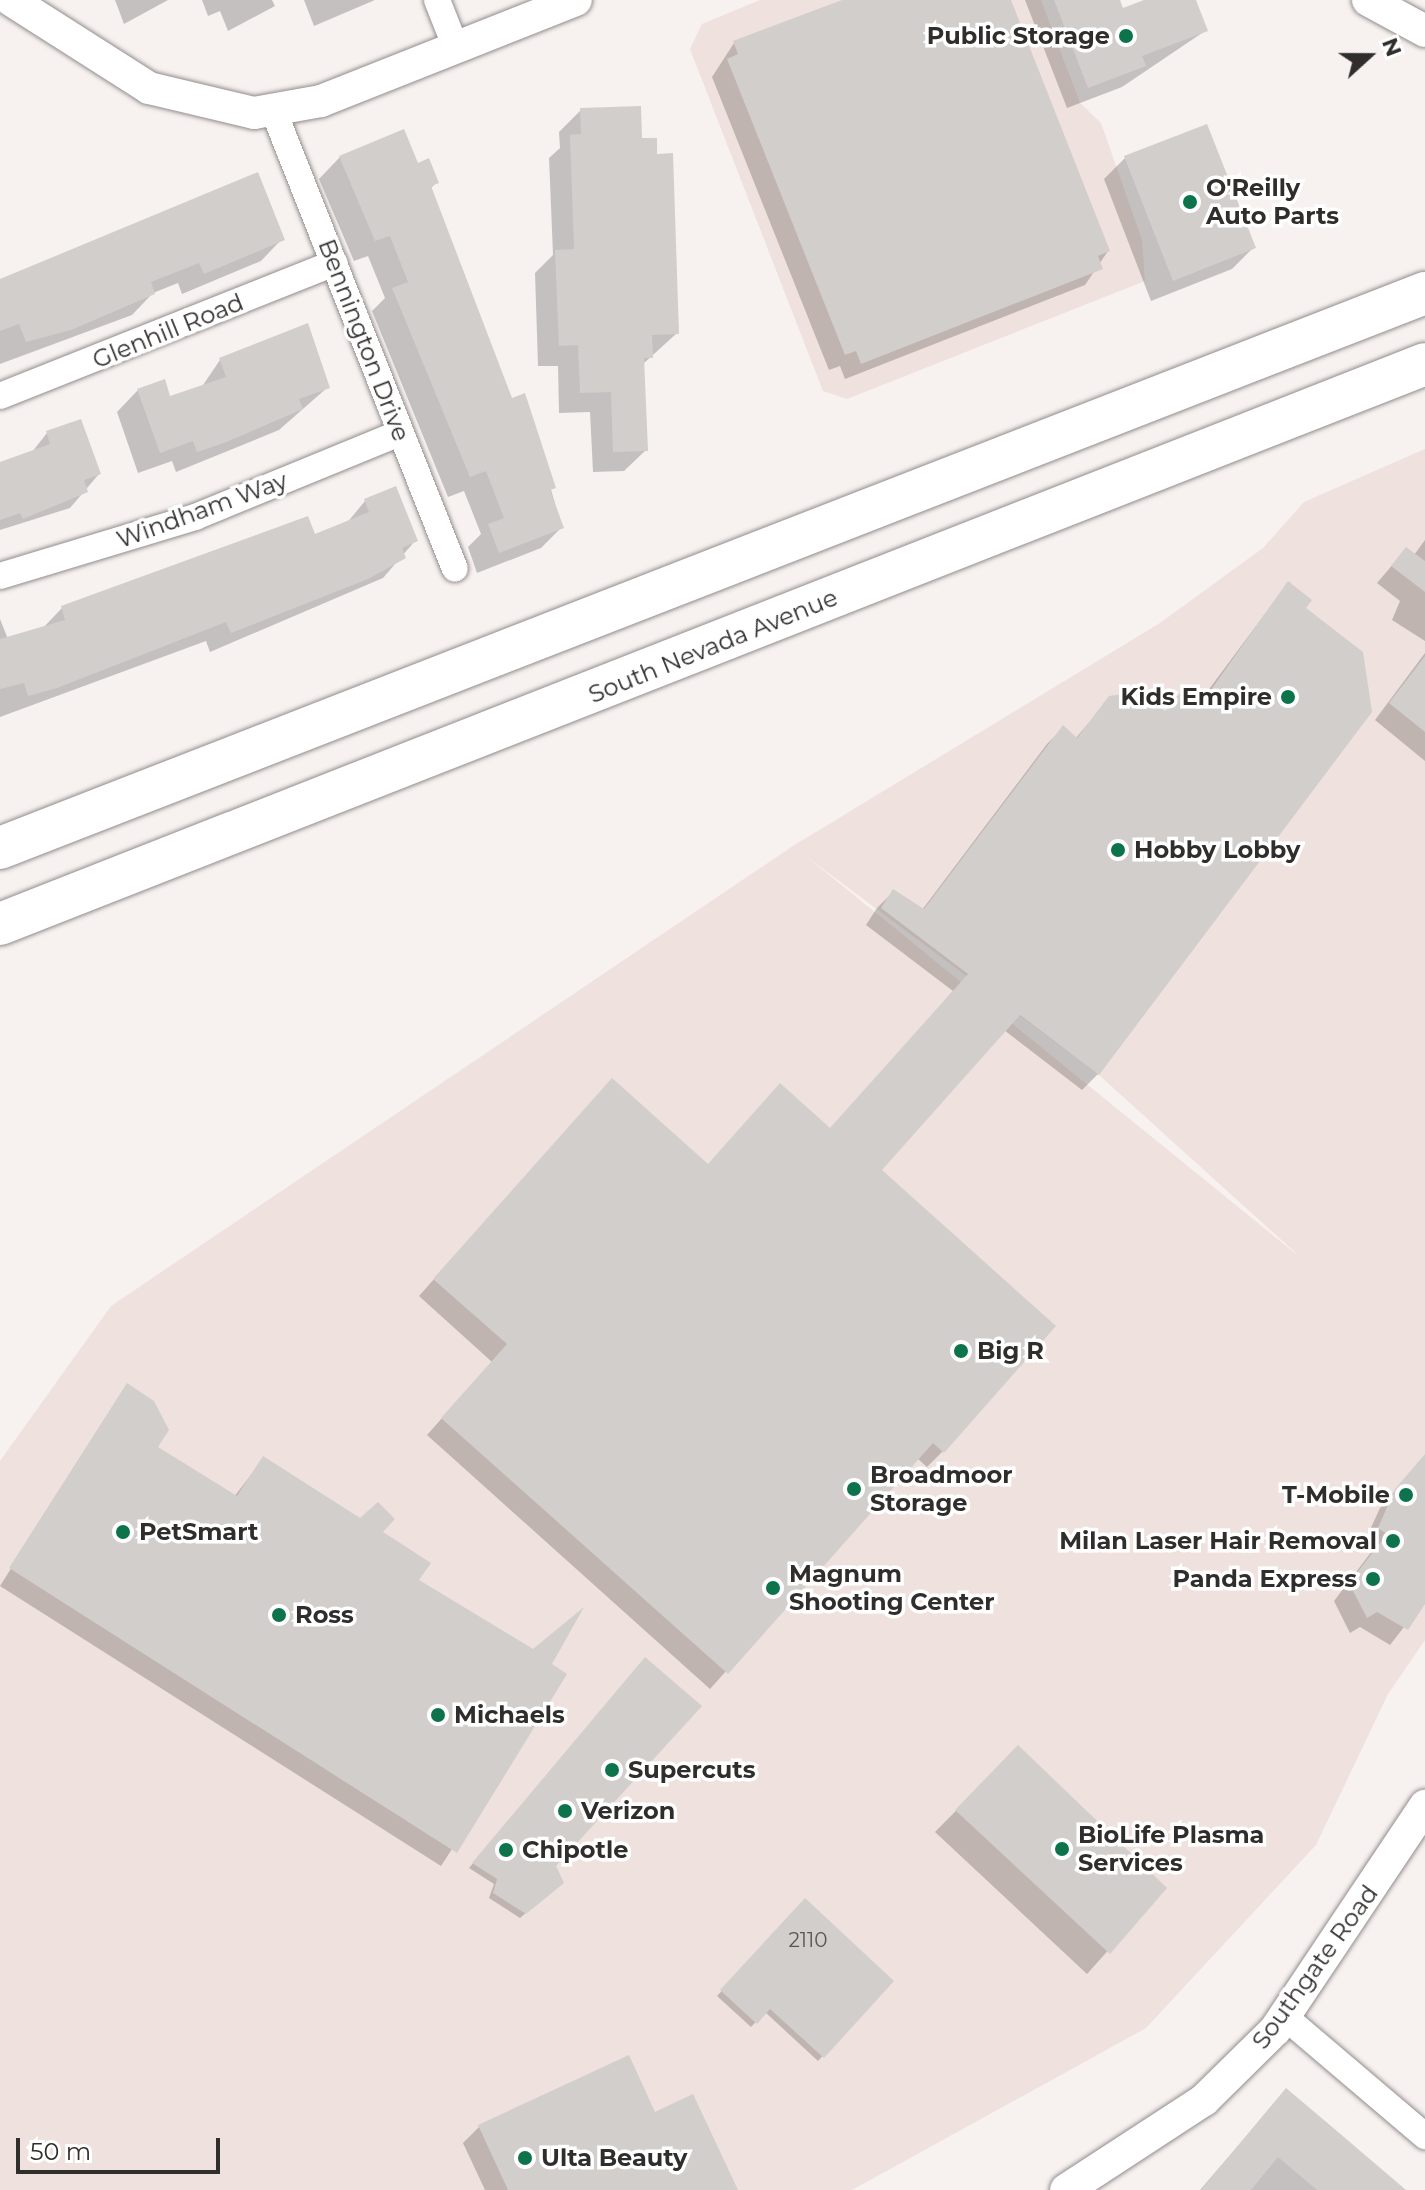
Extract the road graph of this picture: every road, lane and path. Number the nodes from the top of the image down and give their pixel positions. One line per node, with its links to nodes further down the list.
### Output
1 (11, 0): 7 (street)
2 (437, 0): 6 (street)
3 (576, 0): 6 (street)
4 (1368, 0): 5 (street)
5 (1425, 31)
6 (456, 48): 7 (street)
7 (274, 112): 8 (street, Bennington Drive)
8 (334, 263): 11 (street, Glenhill Road); 12 (street, Bennington Drive)
9 (1425, 293): 15 (highway)
10 (1425, 364): 16 (highway, South Nevada Avenue)
11 (0, 396)
12 (400, 433): 13 (street, Bennington Drive); 14 (street, Windham Way)
13 (455, 568)
14 (0, 576)
15 (0, 848)
16 (0, 924)
17 (1425, 1806): 18 (street, Southgate Road)
18 (1285, 2017): 19 (street); 20 (street, Southgate Road)
19 (1425, 2136)
20 (1066, 2190)

